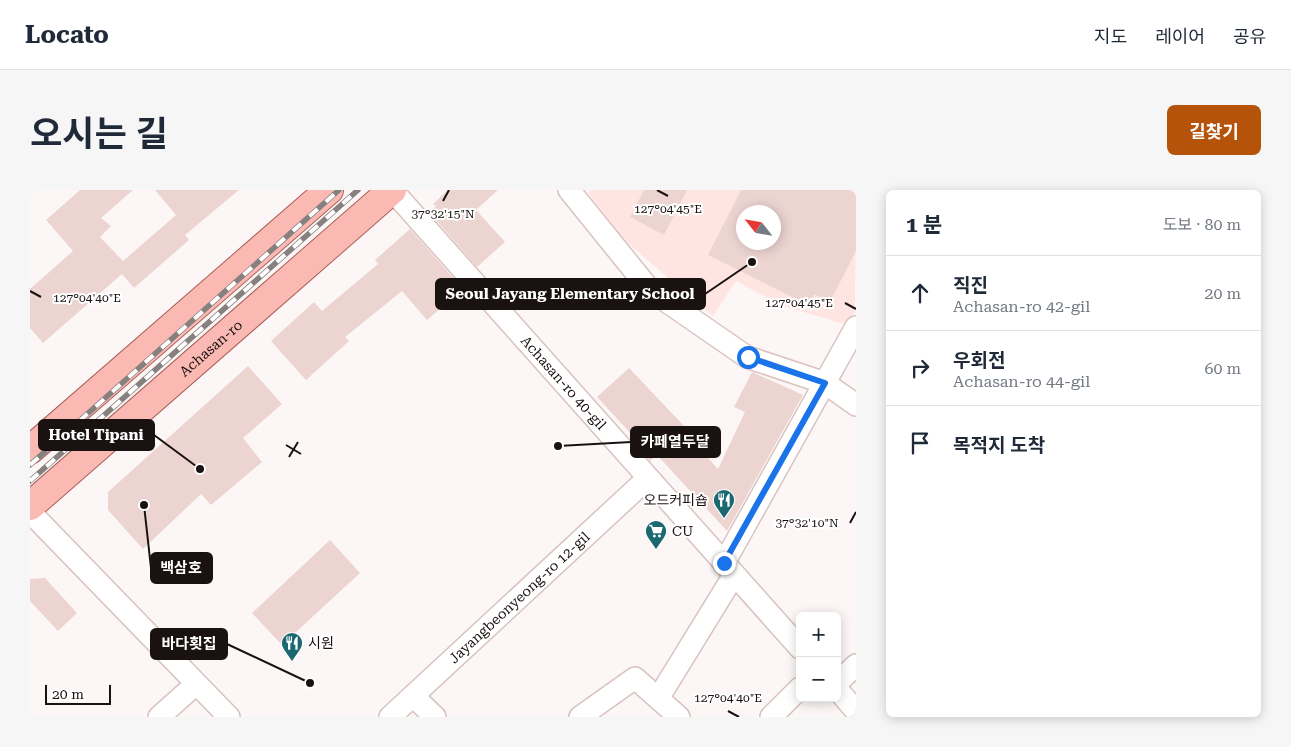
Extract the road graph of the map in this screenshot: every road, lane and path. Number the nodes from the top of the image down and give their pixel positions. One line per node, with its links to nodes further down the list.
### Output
1 (329, 190): 7 (main road)
2 (392, 190): 8 (street, Achasan-ro 40-gil); 9 (main road, Achasan-ro)
3 (569, 190): 5 (street)
4 (856, 327): 5 (street)
5 (825, 383): 6 (street); 11 (street)
6 (856, 405)
7 (30, 450)
8 (648, 478): 11 (street, Achasan-ro 40-gil); 18 (street, Jayangbeonyeong-ro 12-gil)
9 (30, 506)
10 (30, 512): 15 (street)
11 (729, 569): 12 (street, Achasan-ro 40-gil); 19 (street)
12 (796, 644)
13 (856, 665): 14 (street)
14 (841, 679)
15 (196, 684): 21 (street); 22 (street)
16 (796, 692): 27 (street)
17 (841, 694): 20 (street)
18 (413, 696): 23 (street, Jayangbeonyeong-ro 12-gil); 24 (street)
19 (659, 697): 25 (street); 26 (street)
20 (856, 711)
21 (159, 717)
22 (229, 717)
23 (390, 717)
24 (435, 717)
25 (580, 717)
26 (679, 717)
27 (771, 717)

